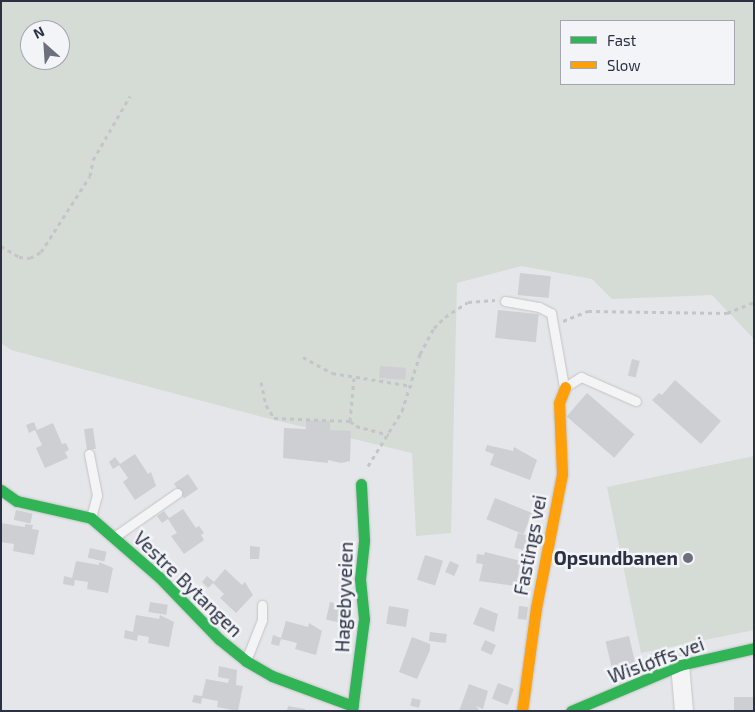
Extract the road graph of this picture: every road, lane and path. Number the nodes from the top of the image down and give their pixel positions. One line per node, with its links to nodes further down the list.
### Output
1 (130, 96): 2 (path)
2 (1, 246)
3 (505, 301): 5 (lane); 9 (path)
4 (754, 302): 5 (path)
5 (555, 323): 10 (lane)
6 (303, 357): 7 (path)
7 (354, 378): 9 (path); 12 (path)
8 (261, 382): 12 (path)
9 (412, 386): 13 (path)
10 (564, 387): 11 (lane); 26 (street, Fastings vei)
11 (636, 401)
12 (350, 421): 13 (path)
13 (389, 435): 15 (path)
14 (89, 454): 18 (lane)
15 (361, 484): 25 (street, Hagebyveien)
16 (1, 490): 18 (street, Vestre Bytangen)
17 (177, 493): 19 (lane)
18 (91, 518): 19 (street, Vestre Bytangen)
19 (114, 537): 22 (street, Vestre Bytangen)
20 (262, 605): 22 (lane)
21 (754, 648): 23 (street, Wisløffs vei)
22 (246, 661): 25 (street, Vestre Bytangen)
23 (680, 666): 24 (street, Wisløffs vei); 28 (street)
24 (596, 706): 27 (street, Wisløffs vei)
25 (352, 708)
26 (522, 711)
27 (571, 711)
28 (684, 711)

